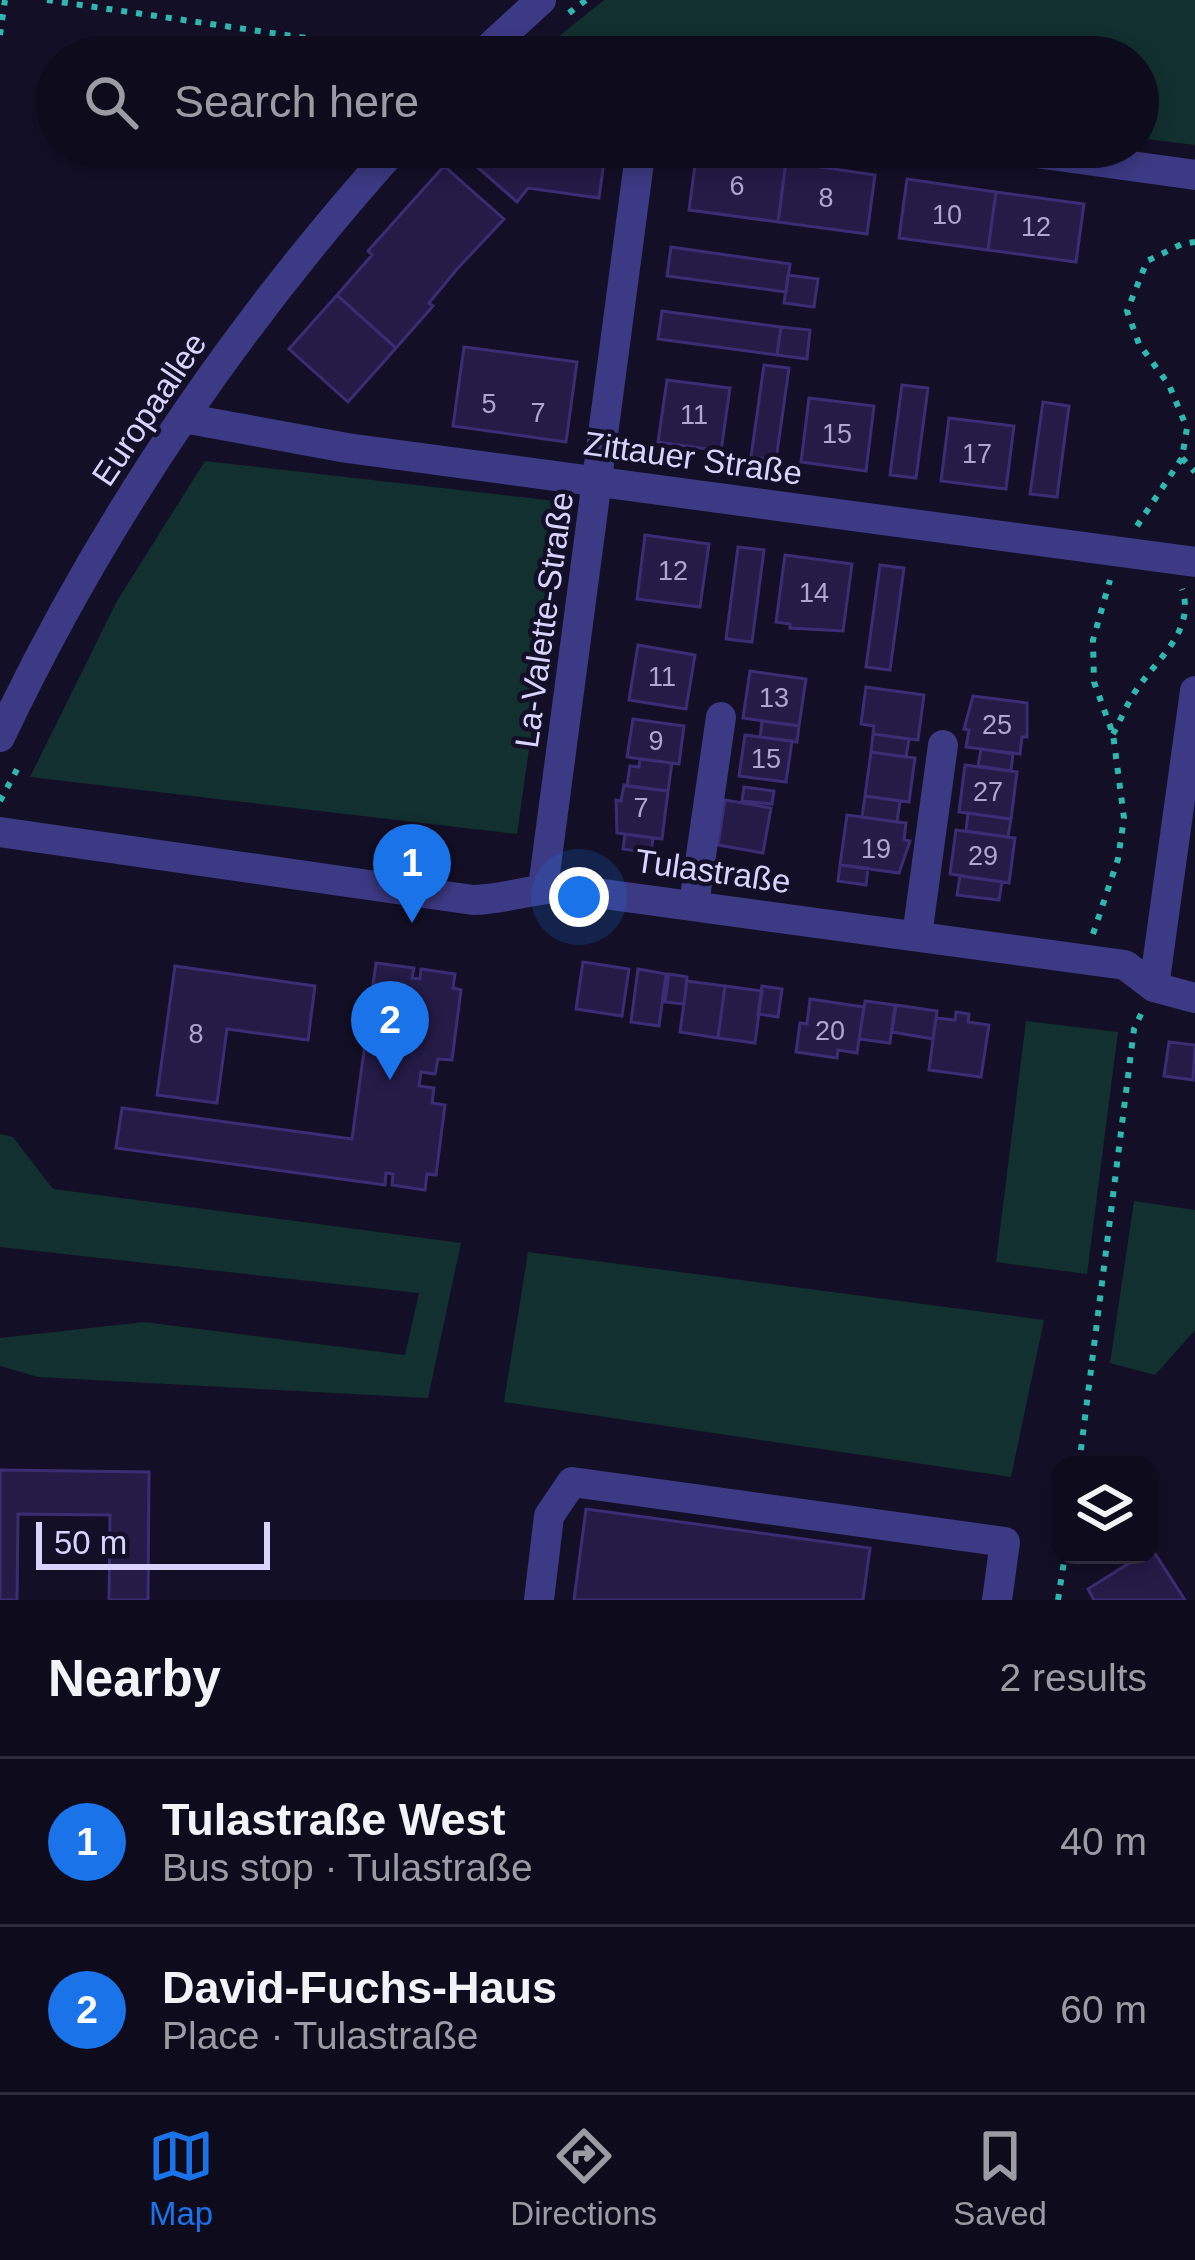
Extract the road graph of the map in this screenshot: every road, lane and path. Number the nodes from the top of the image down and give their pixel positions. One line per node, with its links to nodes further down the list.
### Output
1 (5, 0): 4 (path)
2 (47, 0): 5 (path)
3 (541, 0): 6 (street)
4 (0, 34)
5 (293, 36)
6 (501, 36)
7 (378, 168): 13 (street, Europaallee)
8 (421, 168): 12 (path)
9 (638, 168): 16 (street, La-Valette-Straße)
10 (1144, 168): 11 (street)
11 (1195, 175)
12 (412, 178)
13 (183, 418): 16 (street, Zittauer Straße); 22 (street, Europaallee)
14 (1182, 458): 15 (path)
15 (1195, 472)
16 (599, 481): 17 (street, Zittauer Straße); 27 (street, La-Valette-Straße)
17 (1186, 571): 18 (path)
18 (1192, 606): 21 (path)
19 (1195, 691): 30 (street)
20 (721, 717): 28 (street)
21 (1113, 734)
22 (0, 737)
23 (943, 745): 29 (street)
24 (22, 759): 25 (path)
25 (0, 801)
26 (0, 832): 27 (street, Tulastraße)
27 (543, 889): 28 (street, Tulastraße)
28 (694, 904): 29 (street, Tulastraße)
29 (917, 936): 30 (street, Tulastraße)
30 (1154, 987): 31 (street, Tulastraße); 32 (path)
31 (1195, 998)
32 (1080, 1456)
33 (1064, 1564): 36 (path)
34 (539, 1600): 35 (street)
35 (997, 1600)
36 (1058, 1600)

